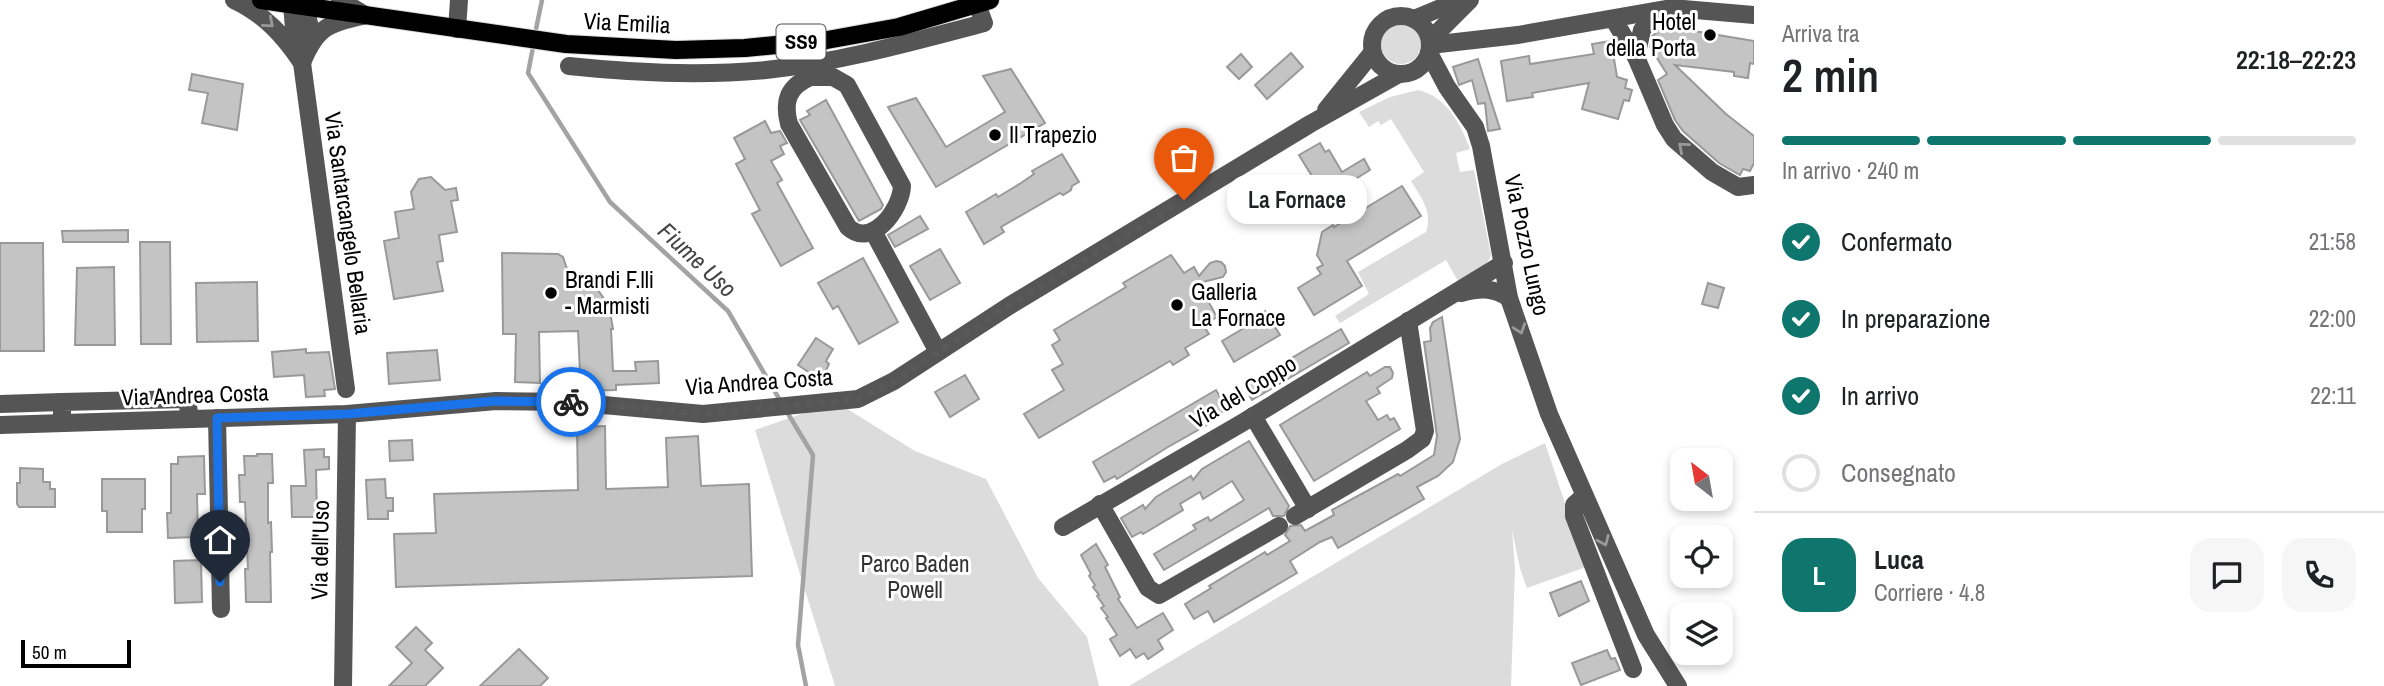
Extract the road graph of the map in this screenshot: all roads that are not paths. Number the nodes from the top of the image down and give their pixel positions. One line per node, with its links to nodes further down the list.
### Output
1 (234, 0): 17 (street, one-way to 17)
2 (261, 0): 8 (main road, Via Emilia / SS9)
3 (340, 0): 10 (street)
4 (459, 0): 14 (street)
5 (1460, 0): 12 (street)
6 (1470, 0): 15 (street)
7 (983, 2): 14 (main road, Via Emilia / SS9); 19 (street)
8 (297, 3): 10 (main road, Via Emilia / SS9); 17 (street, Via Santarcangelo Bellaria)
9 (1664, 6): 11 (street); 13 (street); 18 (street)
10 (365, 15): 14 (main road, Via Emilia / SS9); 17 (street)
11 (1754, 15)
12 (1414, 19): 15 (street); 16 (street)
13 (1614, 20): 15 (street); 18 (street)
14 (457, 29)
15 (1429, 46): 20 (street); 21 (street, Via Pozzo Lungo)
16 (1372, 52): 20 (street); 22 (street, Via Andrea Costa)
17 (303, 53): 30 (street, Via Santarcangelo Bellaria)
18 (1636, 57): 23 (street, one-way to 18)
19 (569, 66)
20 (1403, 74): 21 (street); 22 (street, Via Andrea Costa)
21 (1447, 86): 25 (street, Via Pozzo Lungo)
22 (1318, 119): 29 (street, Via Andrea Costa)
23 (1746, 186)
24 (873, 231): 24 (street); 29 (street)
25 (1504, 263): 26 (street, Via del Coppo); 27 (street, Via Pozzo Lungo)
26 (1447, 297): 27 (street, Via del Coppo); 28 (street, Via del Coppo)
27 (1509, 298): 39 (street, Via Pozzo Lungo, one-way to 39)
28 (1408, 321): 34 (street, Via del Coppo); 34 (street)
29 (939, 352): 33 (street, Via Andrea Costa)
30 (346, 389)
31 (62, 402): 32 (street); 36 (street); 37 (street)
32 (0, 404)
33 (347, 414): 35 (street, Via Andrea Costa); 45 (street, Via dell'Uso)
34 (1253, 416): 40 (street, Via del Coppo)
35 (217, 418): 36 (street, Via Andrea Costa); 43 (street)
36 (190, 419): 37 (street, Via Andrea Costa)
37 (62, 423): 38 (street, Via Andrea Costa)
38 (0, 425)
39 (1584, 496): 44 (street); 46 (street, Via Pozzo Lungo, one-way to 46)
40 (1100, 504): 41 (street); 42 (street, Via del Coppo)
41 (1279, 526)
42 (1063, 527)
43 (221, 609)
44 (1633, 669)
45 (343, 686)
46 (1678, 686)

